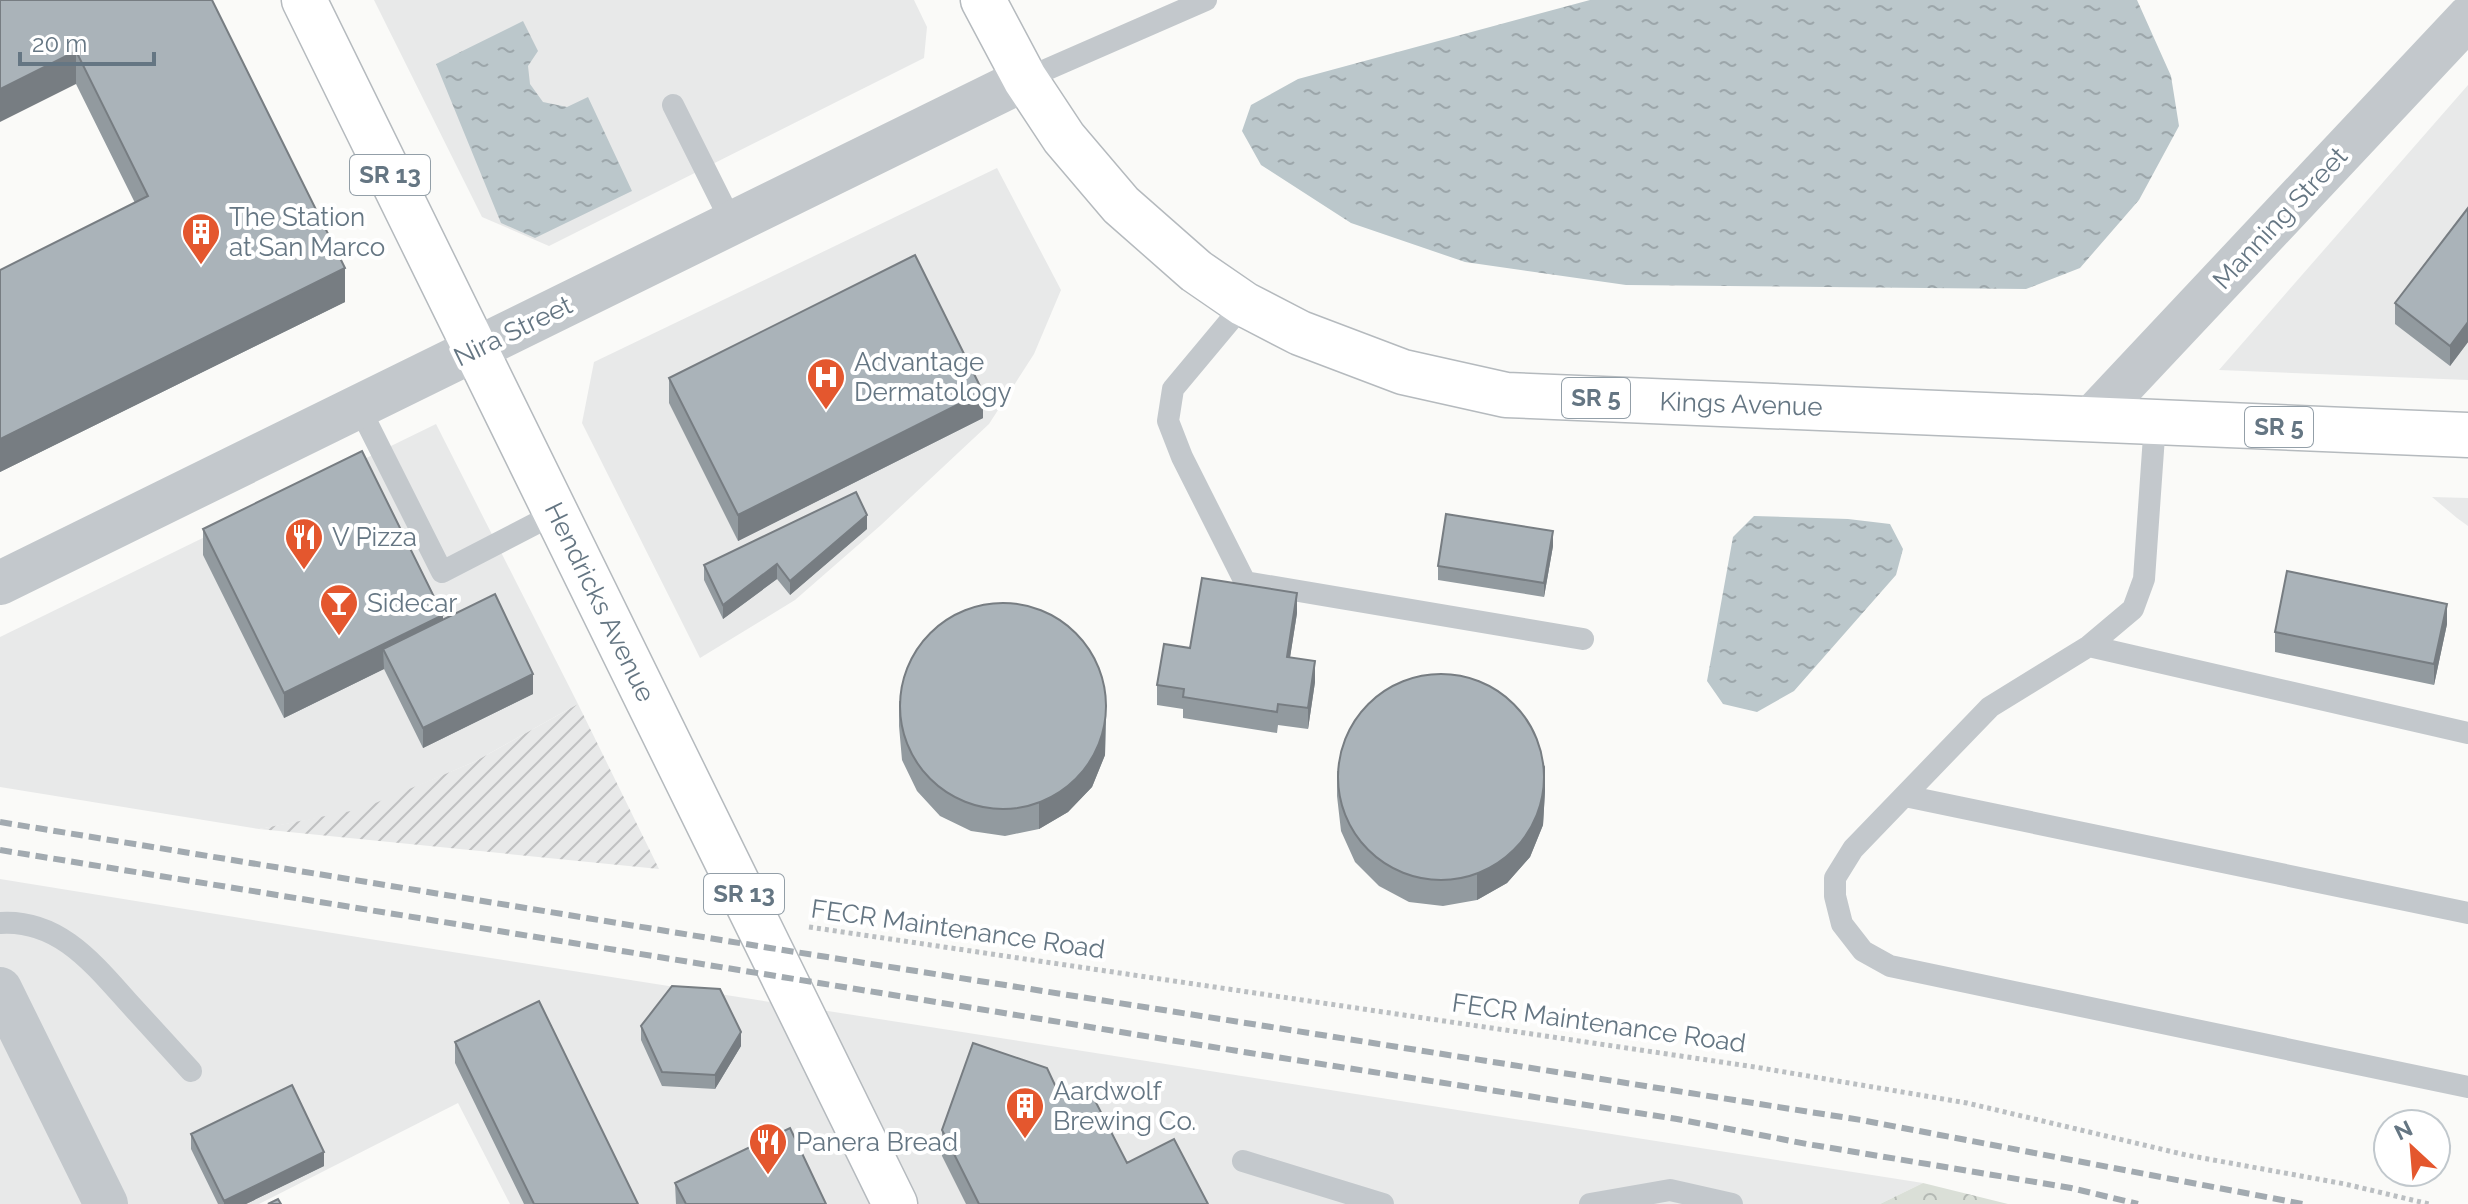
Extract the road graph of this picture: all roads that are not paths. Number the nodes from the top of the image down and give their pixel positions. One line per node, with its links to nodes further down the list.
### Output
1 (304, 0): 9 (main road, Hendricks Avenue / SR 13)
2 (983, 0): 5 (main road, Kings Avenue / SR 5)
3 (1206, 0): 5 (lane)
4 (2468, 18): 11 (street, Manning Street)
5 (1025, 79): 7 (street, Nira Street); 8 (main road, Kings Avenue / SR 5)
6 (673, 105): 7 (lane)
7 (732, 223): 9 (street, Nira Street)
8 (1244, 304): 11 (main road, Kings Avenue / SR 5); 16 (lane)
9 (476, 349): 10 (street, Nira Street); 14 (main road, Hendricks Avenue / SR 13)
10 (359, 407): 14 (lane); 15 (street, Nira Street)
11 (2091, 419): 12 (main road, Kings Avenue / SR 5)
12 (2155, 422): 13 (main road, Kings Avenue / SR 5); 17 (lane)
13 (2468, 435)
14 (556, 513): 27 (main road, Hendricks Avenue / SR 13)
15 (0, 583)
16 (1583, 639)
17 (2089, 646): 18 (lane); 19 (lane)
18 (2468, 733)
19 (1905, 796): 20 (lane); 24 (lane)
20 (2468, 913)
21 (0, 923): 23 (lane)
22 (0, 989): 26 (street)
23 (191, 1071)
24 (2468, 1087)
25 (1243, 1161): 28 (lane)
26 (106, 1204)
27 (895, 1204)
28 (1383, 1204)
29 (1590, 1204): 30 (lane)
30 (1732, 1204)

